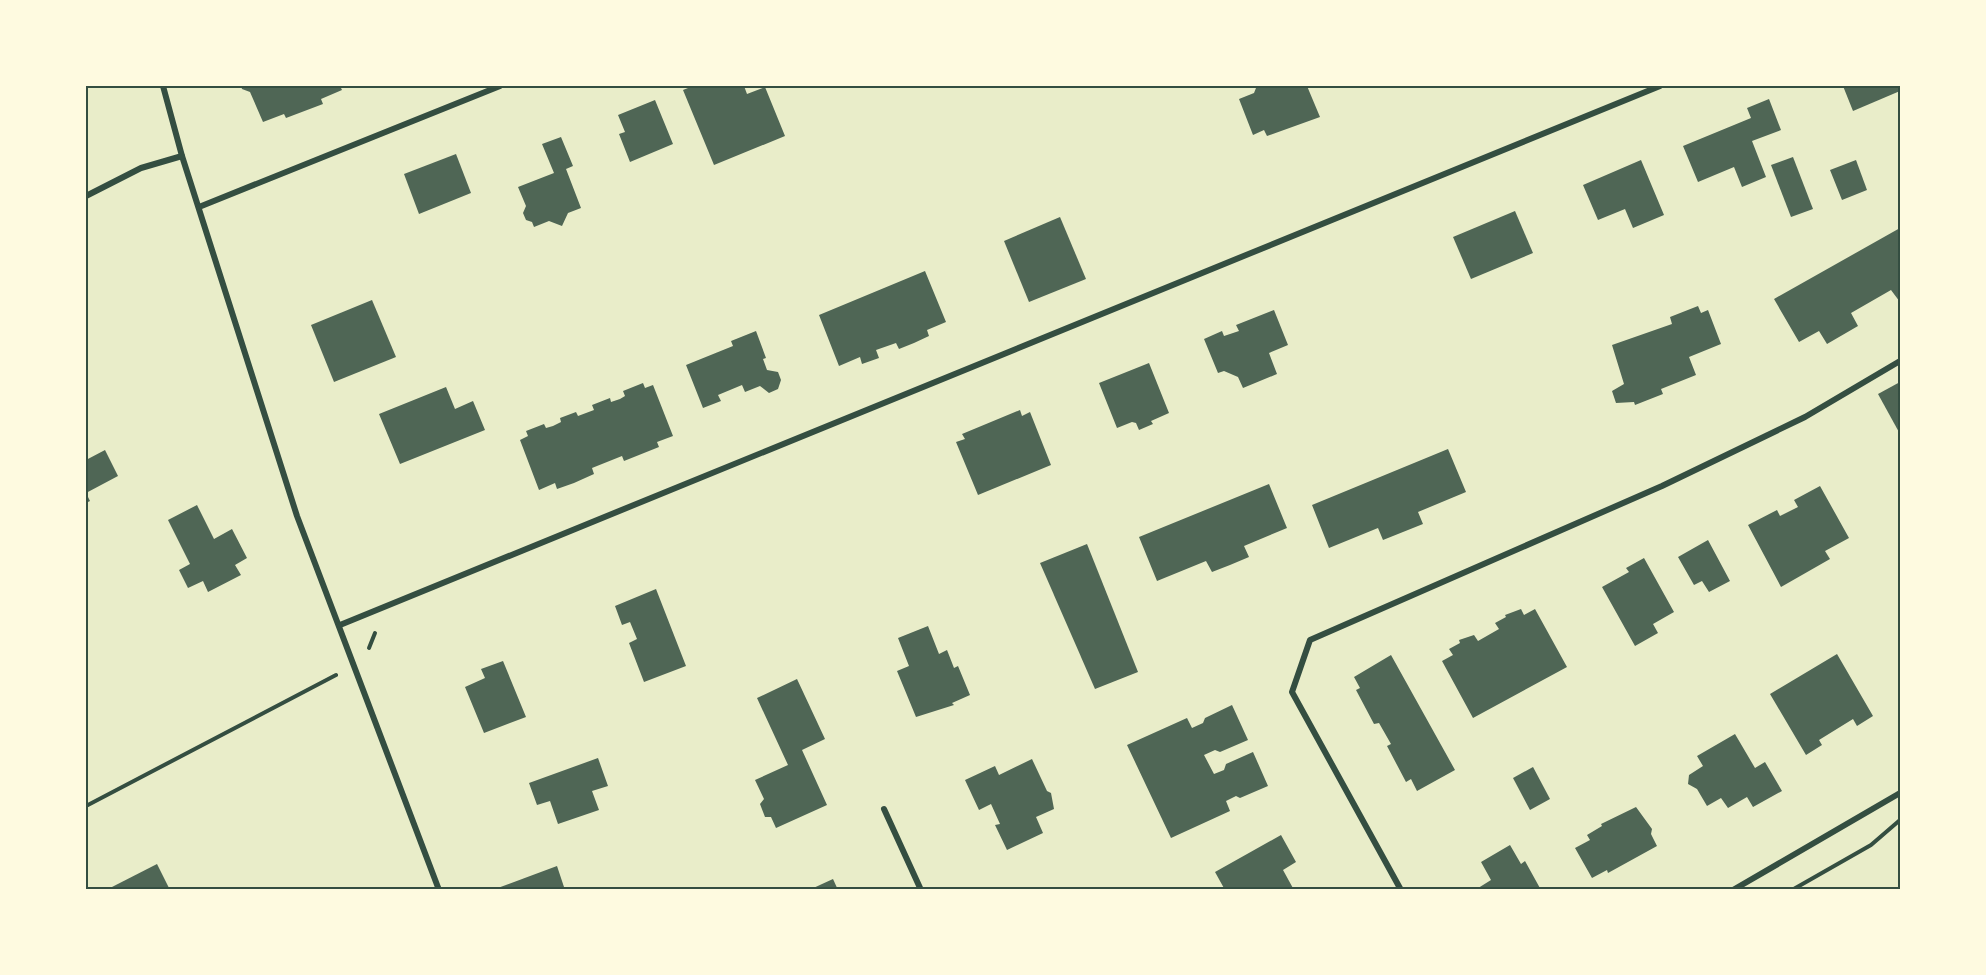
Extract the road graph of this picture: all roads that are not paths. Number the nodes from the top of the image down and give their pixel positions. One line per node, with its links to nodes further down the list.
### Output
1 (163, 86): 4 (street)
2 (500, 86): 6 (street)
3 (1660, 86): 8 (street)
4 (182, 156): 5 (street); 6 (street)
5 (86, 196)
6 (199, 207): 8 (street)
7 (1900, 361): 13 (street)
8 (340, 625): 11 (street)
9 (1900, 794): 14 (street)
10 (884, 809): 12 (street)
11 (440, 890)
12 (921, 890)
13 (1401, 890)
14 (1733, 890)

